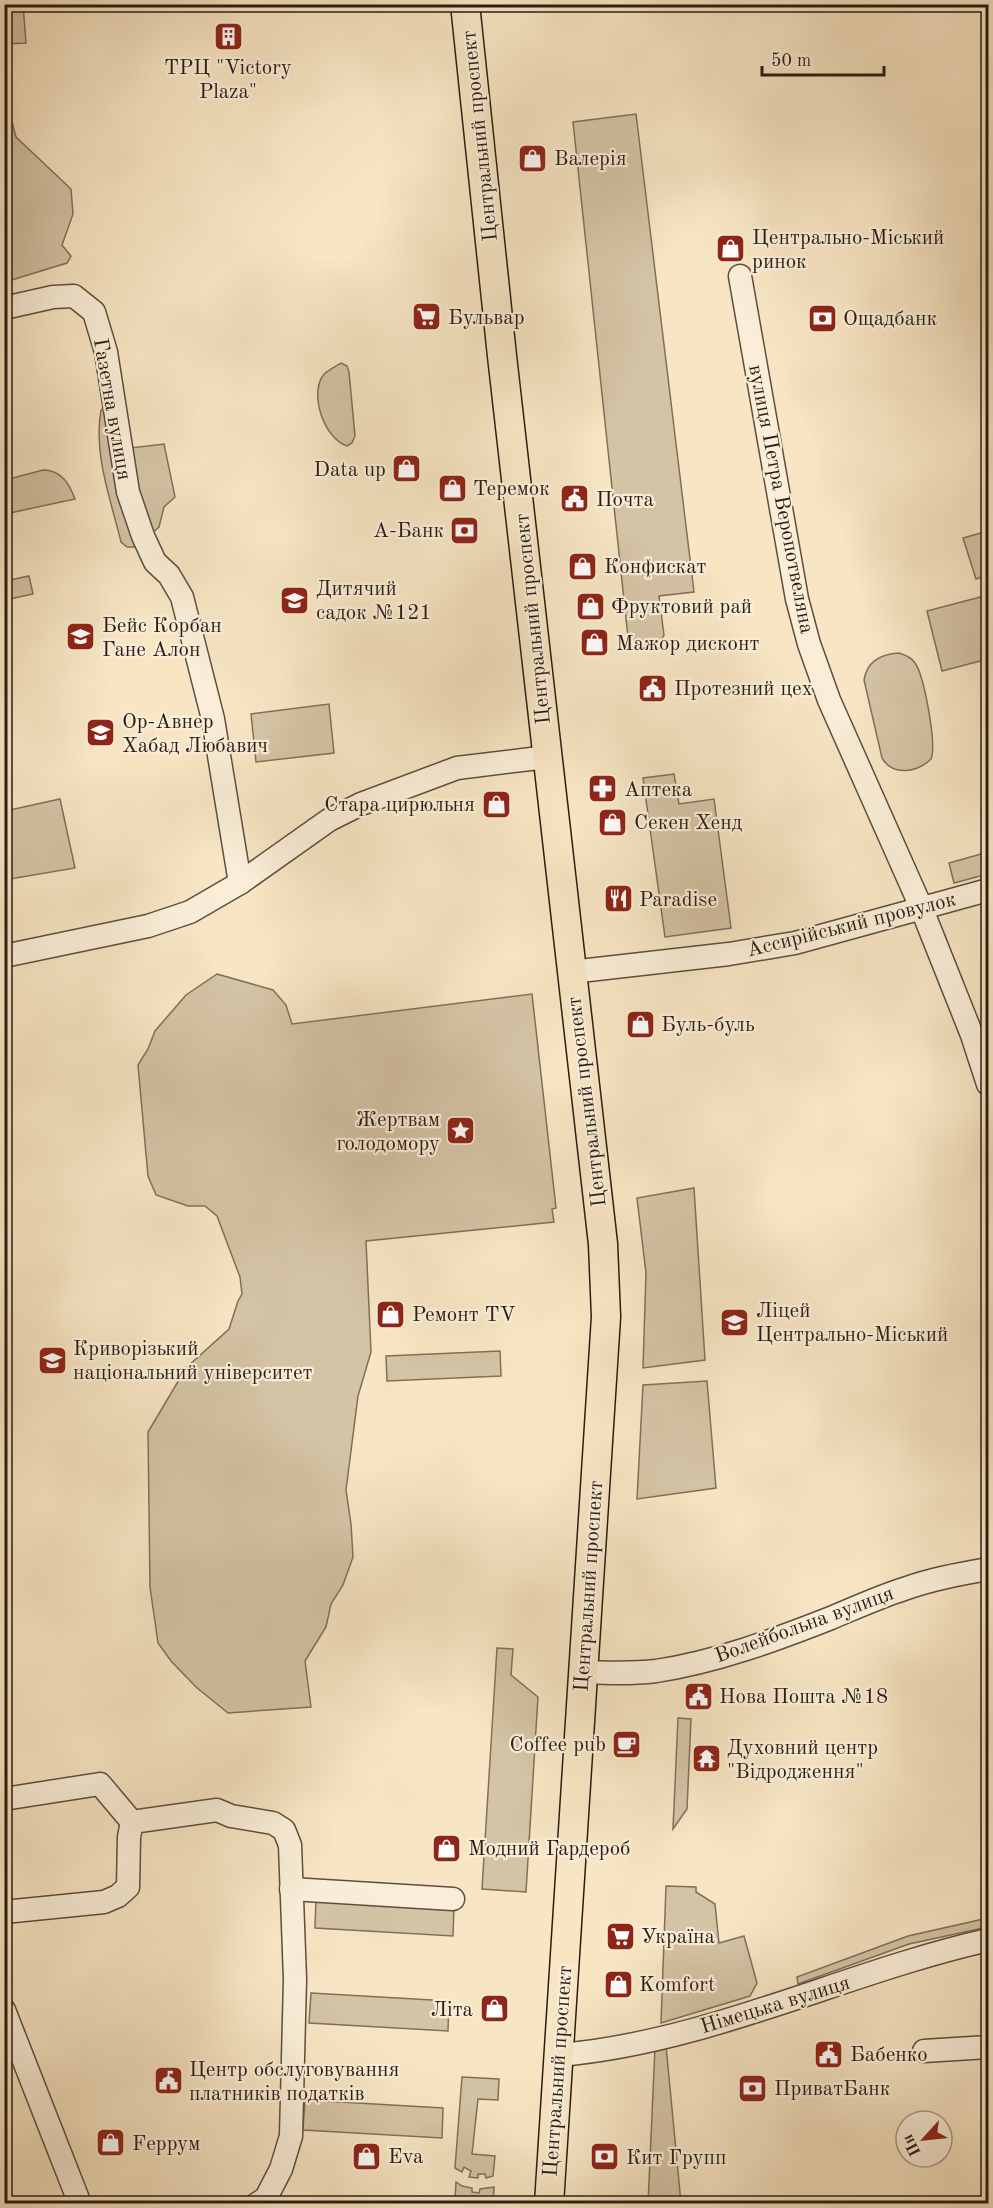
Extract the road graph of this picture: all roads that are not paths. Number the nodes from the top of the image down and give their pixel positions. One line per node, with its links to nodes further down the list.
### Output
1 (465, 4): 4 (main road, Центральний проспект)
2 (740, 276): 7 (street, вулиця Петра Веропотвеляна)
3 (4, 308): 5 (street, Газетна вулиця)
4 (547, 757): 5 (street); 9 (main road, Центральний проспект)
5 (240, 883): 8 (street)
6 (988, 890): 7 (street, Ассирійський провулок)
7 (921, 907): 9 (street, Ассирійський провулок); 10 (street, вулиця Петра Веропотвеляна)
8 (4, 956)
9 (571, 972): 12 (main road, Центральний проспект)
10 (988, 1084)
11 (988, 1569): 12 (street, Волейбольна вулиця)
12 (582, 1672): 22 (main road, Центральний проспект)
13 (4, 1799): 14 (street)
14 (132, 1822): 15 (street); 17 (street)
15 (291, 1889): 16 (street); 24 (street)
16 (453, 1899)
17 (4, 1912)
18 (988, 1940): 22 (street, Німецька вулиця)
19 (4, 2010): 23 (street)
20 (988, 2047): 21 (street)
21 (924, 2051)
22 (559, 2055): 25 (main road, Центральний проспект)
23 (80, 2204)
24 (257, 2204)
25 (549, 2204)

